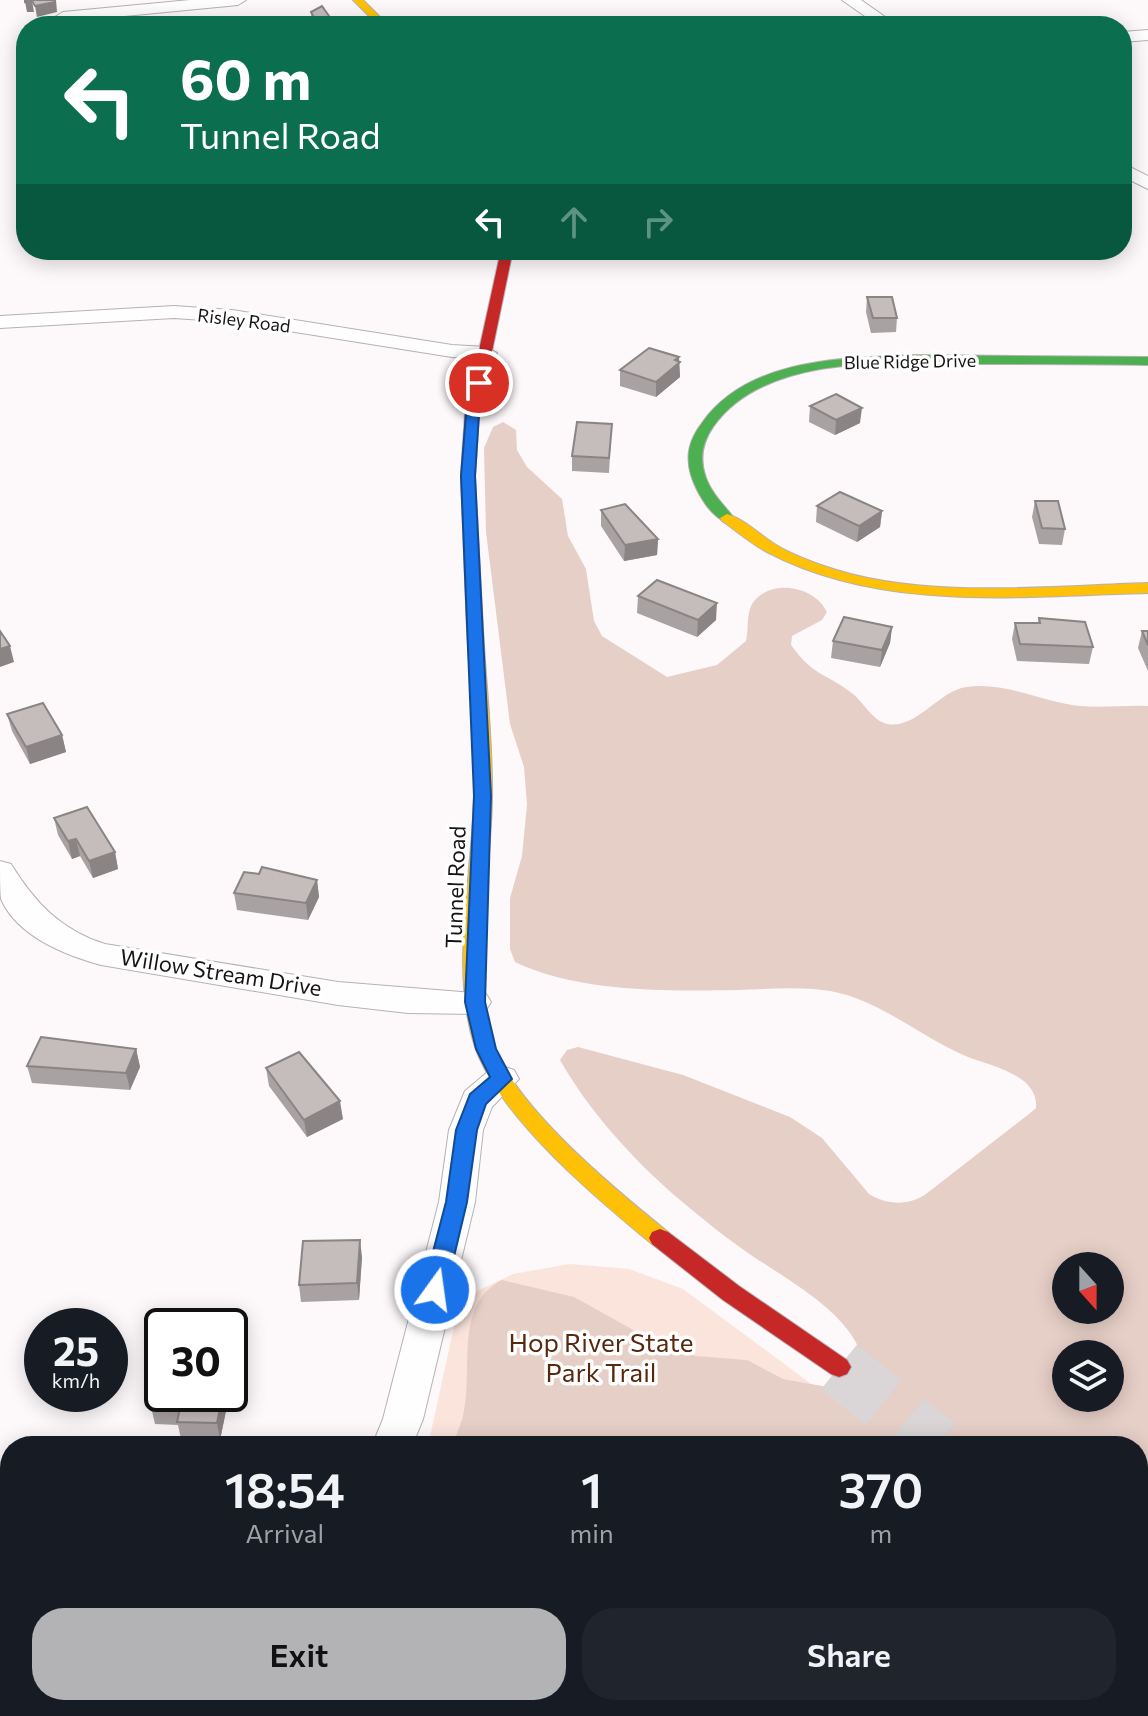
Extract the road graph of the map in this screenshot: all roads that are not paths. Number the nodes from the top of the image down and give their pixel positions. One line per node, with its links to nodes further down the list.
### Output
1 (238, 0): 4 (street)
2 (358, 0): 5 (main road)
3 (850, 0): 6 (street)
4 (73, 16)
5 (374, 16)
6 (875, 16)
7 (505, 260): 9 (main road, Tunnel Road)
8 (0, 322): 9 (street, Risley Road)
9 (486, 353): 13 (main road, Tunnel Road)
10 (1148, 361): 11 (main road, Blue Ridge Drive)
11 (1148, 588)
12 (0, 871): 13 (street, Willow Stream Drive)
13 (475, 1002): 14 (main road, Tunnel Road)
14 (502, 1079): 15 (main road, Tunnel Road); 16 (street)
15 (839, 1367)
16 (396, 1436)

